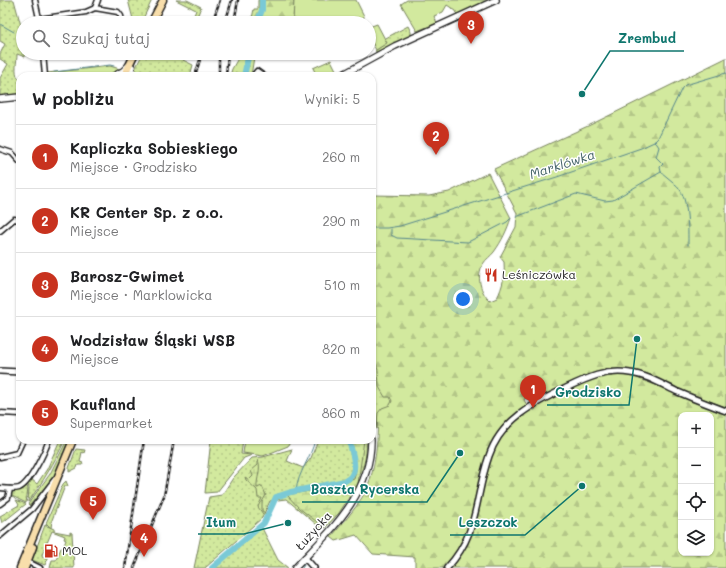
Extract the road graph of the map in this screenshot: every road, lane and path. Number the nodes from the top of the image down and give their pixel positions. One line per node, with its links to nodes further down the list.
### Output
1 (36, 0): 6 (street)
2 (98, 0): 5 (street)
3 (163, 0): 9 (main road)
4 (496, 0): 10 (main road)
5 (95, 8): 7 (street); 8 (street)
6 (38, 16)
7 (65, 16)
8 (121, 16)
9 (155, 16)
10 (376, 56)
11 (44, 60): 15 (street)
12 (133, 60): 14 (main road)
13 (369, 60): 20 (main road)
14 (130, 66): 16 (main road); 17 (main road); 18 (main road); 19 (main road)
15 (45, 72)
16 (121, 72)
17 (126, 72)
18 (128, 72)
19 (131, 72)
20 (347, 72)
21 (16, 97): 22 (main road)
22 (0, 99)
23 (0, 149): 24 (street)
24 (16, 158)
25 (16, 219): 26 (street)
26 (0, 232)
27 (0, 371): 28 (street)
28 (16, 372)
29 (726, 410): 49 (street)
30 (0, 413): 31 (street)
31 (16, 414)
32 (21, 444): 37 (street)
33 (47, 444): 40 (street)
34 (71, 444): 38 (main road)
35 (74, 444): 44 (main road)
36 (370, 444): 43 (main road, Łużycka)
37 (0, 456)
38 (60, 472): 42 (street); 45 (main road)
39 (0, 488): 40 (street)
40 (10, 489): 41 (street)
41 (0, 504)
42 (0, 536)
43 (305, 558): 47 (main road, Łużycka); 48 (street)
44 (26, 565): 46 (street)
45 (20, 568)
46 (40, 568)
47 (295, 568)
48 (314, 568)
49 (447, 568)

